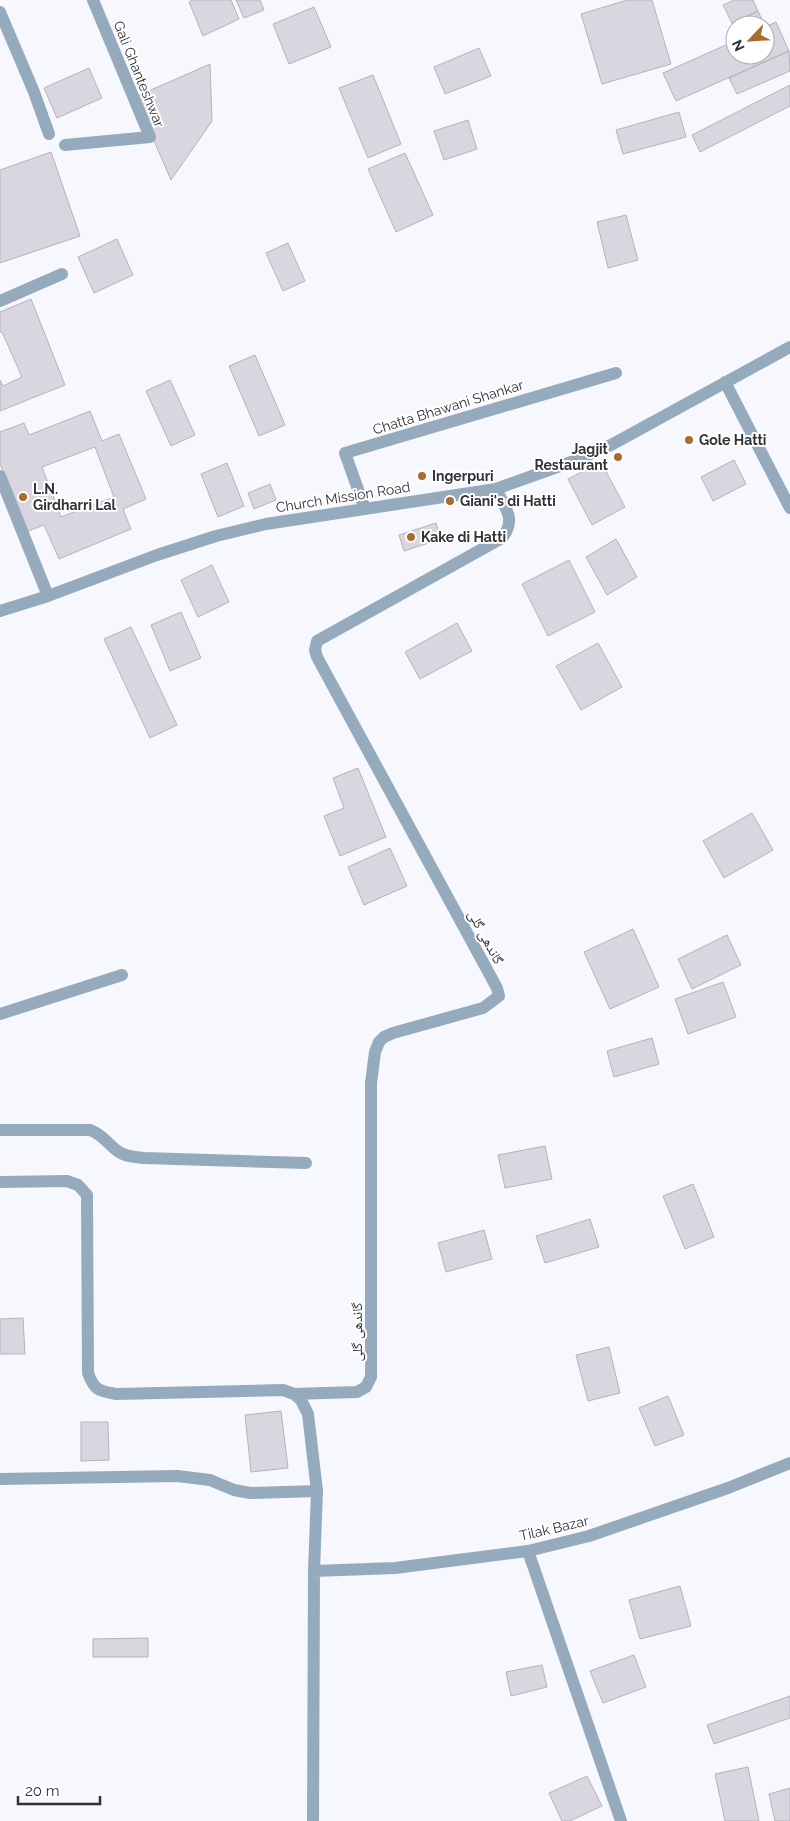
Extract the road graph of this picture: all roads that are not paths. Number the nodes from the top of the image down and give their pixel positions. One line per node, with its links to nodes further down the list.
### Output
1 (93, 0): 4 (street, Gali Ghanteshwar)
2 (0, 12): 3 (street)
3 (49, 134)
4 (65, 145)
5 (62, 274): 6 (street)
6 (0, 300)
7 (790, 347): 9 (street, Church Mission Road)
8 (616, 373): 13 (street, Chatta Bhawani Shankar)
9 (725, 382): 11 (street, Church Mission Road); 12 (street)
10 (0, 476): 14 (street)
11 (496, 489): 13 (street, Church Mission Road); 21 (street, گاندھی گلی)
12 (790, 508)
13 (365, 509): 14 (street, Church Mission Road)
14 (48, 596): 15 (street, Church Mission Road)
15 (0, 611)
16 (122, 975): 17 (street)
17 (0, 1014)
18 (0, 1130): 19 (street)
19 (306, 1163)
20 (0, 1182): 21 (street)
21 (294, 1394): 24 (street)
22 (790, 1463): 25 (street, Tilak Bazar)
23 (0, 1479): 24 (street)
24 (317, 1491): 26 (street)
25 (528, 1551): 26 (street, Tilak Bazar); 28 (street)
26 (314, 1571): 27 (street)
27 (313, 1821)
28 (621, 1821)

